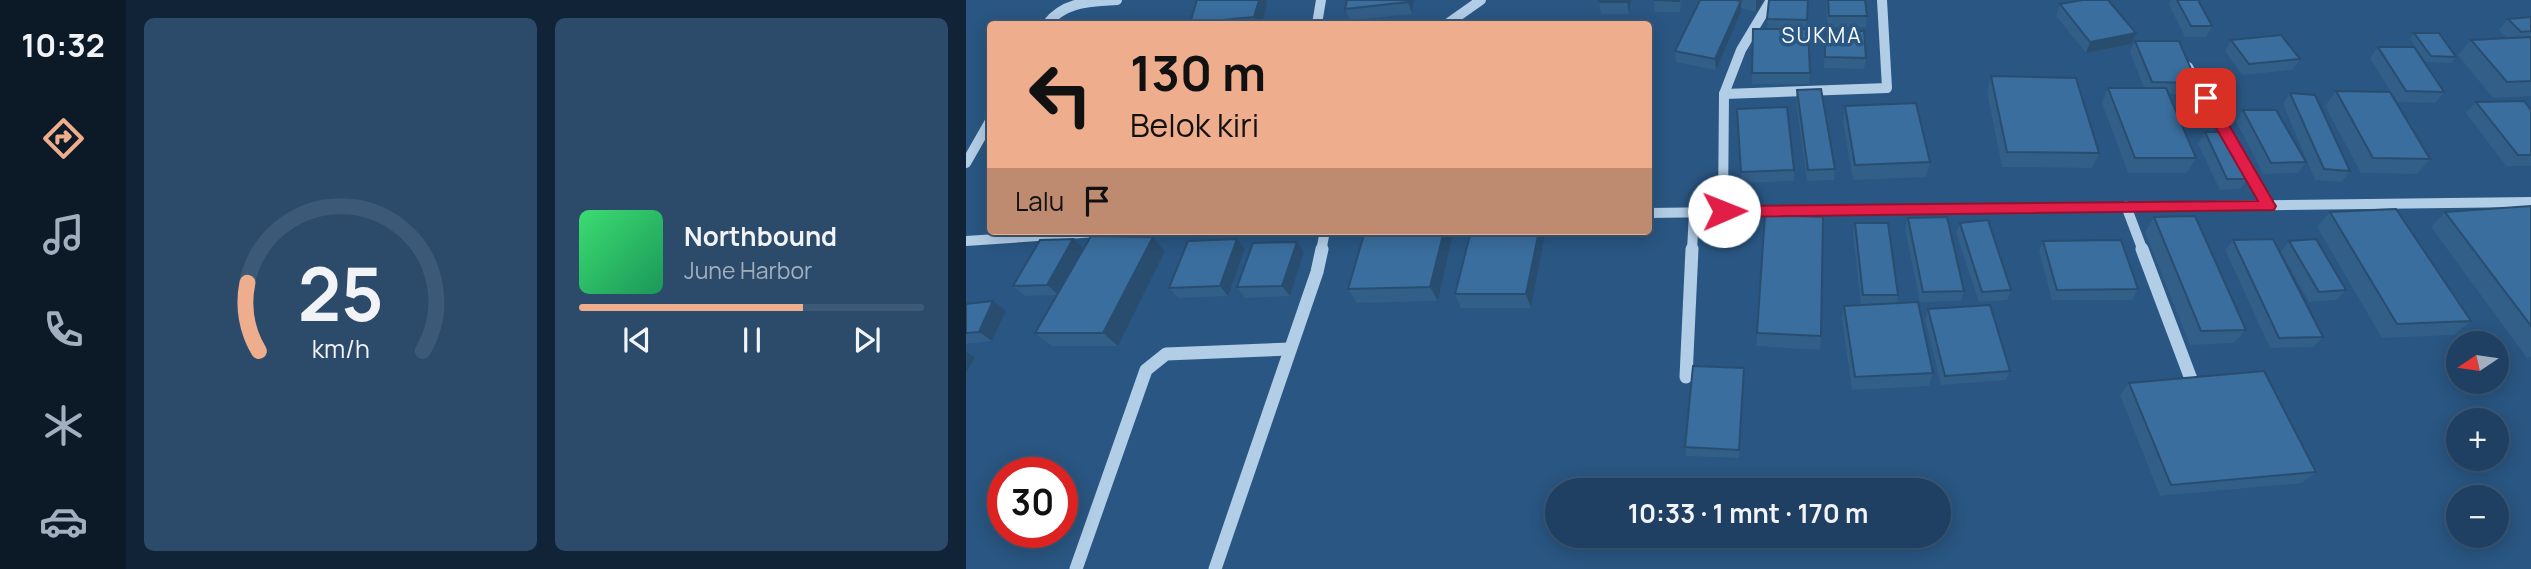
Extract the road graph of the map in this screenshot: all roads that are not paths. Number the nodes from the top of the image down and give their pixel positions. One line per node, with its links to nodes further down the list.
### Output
1 (1117, 0): 6 (street)
2 (1321, 0): 7 (street)
3 (1481, 0): 8 (street)
4 (1771, 0): 10 (street)
5 (1882, 0): 10 (street)
6 (1049, 21)
7 (1318, 21)
8 (1456, 21)
9 (2181, 54): 15 (street)
10 (1724, 94): 16 (street)
11 (987, 126): 12 (street)
12 (966, 163)
13 (2531, 202): 15 (street)
14 (2126, 206): 15 (street); 16 (street); 24 (street)
15 (2269, 206)
16 (1724, 211): 18 (street)
17 (1652, 212): 18 (street)
18 (1694, 212): 23 (street)
19 (1053, 235): 21 (street)
20 (1324, 235): 22 (street)
21 (966, 241)
22 (1290, 349): 25 (street); 26 (street)
23 (1686, 377)
24 (2191, 379)
25 (1076, 569)
26 (1215, 569)

